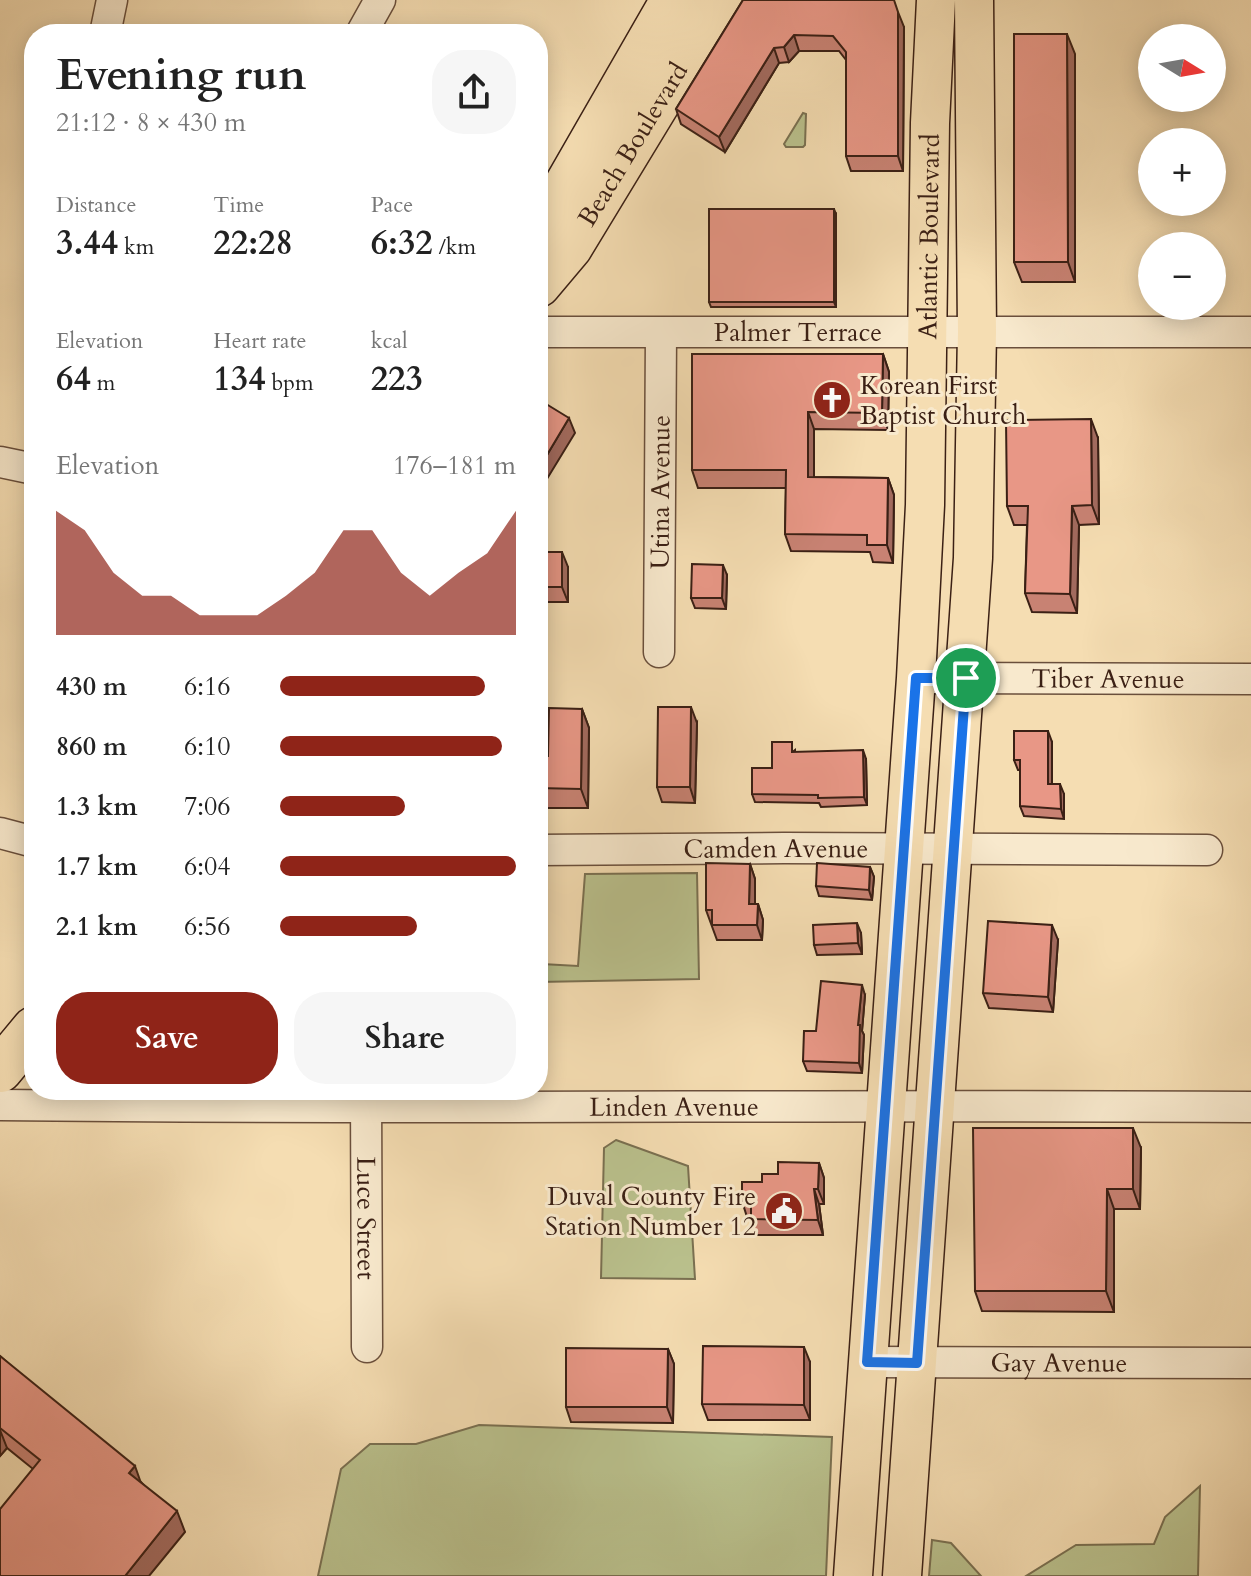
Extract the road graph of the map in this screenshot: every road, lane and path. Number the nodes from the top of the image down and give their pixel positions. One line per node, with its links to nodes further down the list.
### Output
1 (112, 0): 7 (street)
2 (380, 0): 8 (street)
3 (673, 0): 9 (highway, Beach Boulevard)
4 (720, 0): 10 (highway, Beach Boulevard)
5 (936, 0): 12 (main road, Atlantic Boulevard)
6 (974, 0): 13 (main road, Atlantic Boulevard)
7 (107, 24)
8 (367, 24)
9 (548, 217)
10 (548, 273)
11 (548, 332): 15 (street, Palmer Terrace)
12 (928, 332): 13 (street, Palmer Terrace); 15 (street, Palmer Terrace); 19 (main road, Atlantic Boulevard)
13 (977, 332): 14 (street, Palmer Terrace); 20 (main road, Atlantic Boulevard)
14 (1251, 332)
15 (661, 333): 18 (street, Utina Avenue)
16 (0, 462): 17 (street)
17 (24, 467)
18 (659, 652)
19 (916, 678): 20 (street, Tiber Avenue); 24 (main road, Atlantic Boulevard)
20 (966, 678): 21 (street, Tiber Avenue); 25 (main road, Atlantic Boulevard)
21 (1251, 679)
22 (0, 833): 23 (street)
23 (24, 839)
24 (905, 849): 25 (street, Camden Avenue); 26 (street, Camden Avenue); 35 (main road, Atlantic Boulevard)
25 (954, 849): 27 (street, Camden Avenue); 34 (main road, Atlantic Boulevard)
26 (548, 850)
27 (1207, 850)
28 (24, 1041): 29 (highway)
29 (0, 1070)
30 (305, 1100): 33 (street, Linden Avenue)
31 (366, 1100): 37 (street, Luce Street)
32 (440, 1100): 35 (street, Linden Avenue)
33 (0, 1105)
34 (935, 1105): 35 (street, Linden Avenue); 36 (street, Linden Avenue); 39 (main road, Atlantic Boulevard)
35 (887, 1106): 38 (main road, Atlantic Boulevard)
36 (1251, 1107)
37 (367, 1347)
38 (867, 1362): 39 (street, Gay Avenue); 41 (main road, Atlantic Boulevard)
39 (917, 1363): 40 (street, Gay Avenue); 42 (main road, Atlantic Boulevard)
40 (1251, 1363)
41 (853, 1576)
42 (902, 1576)

